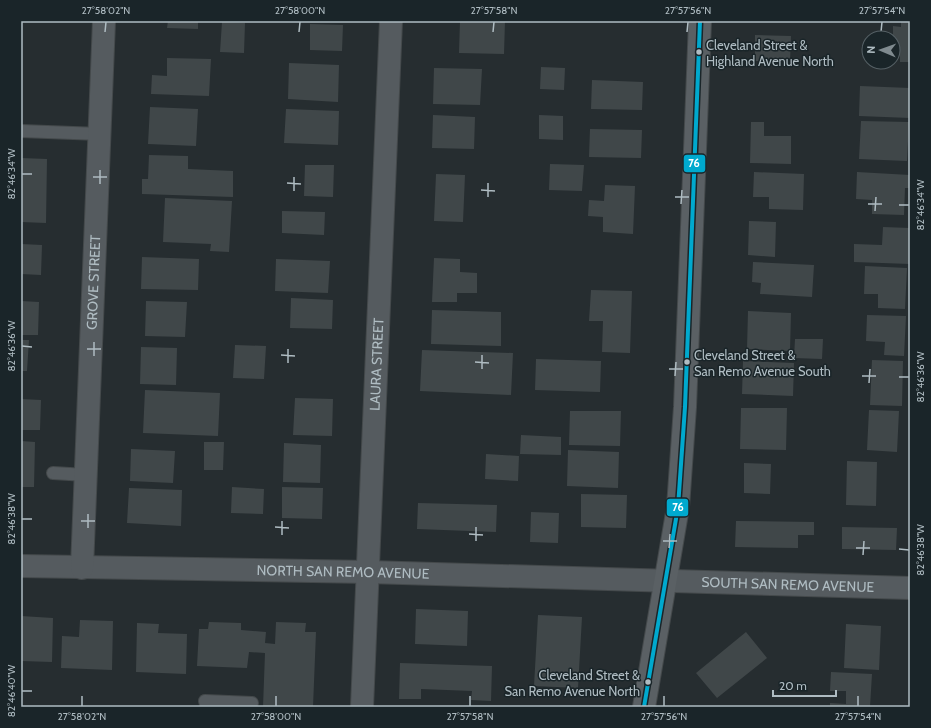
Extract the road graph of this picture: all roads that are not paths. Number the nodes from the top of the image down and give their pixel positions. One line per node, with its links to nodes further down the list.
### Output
1 (104, 21): 5 (street, GROVE STREET)
2 (391, 21): 10 (street, LAURA STREET)
3 (700, 21): 11 (street)
4 (21, 131): 5 (lane)
5 (100, 134): 7 (street, GROVE STREET)
6 (53, 473): 7 (lane)
7 (86, 475): 9 (street, GROVE STREET)
8 (21, 566): 9 (street, NORTH SAN REMO AVENUE)
9 (82, 568): 10 (street, NORTH SAN REMO AVENUE)
10 (369, 572): 11 (street, NORTH SAN REMO AVENUE); 15 (street, LAURA STREET)
11 (665, 582): 12 (street, SOUTH SAN REMO AVENUE); 16 (street)
12 (910, 588)
13 (252, 703): 14 (lane)
14 (207, 707)
15 (362, 707)
16 (644, 707)

